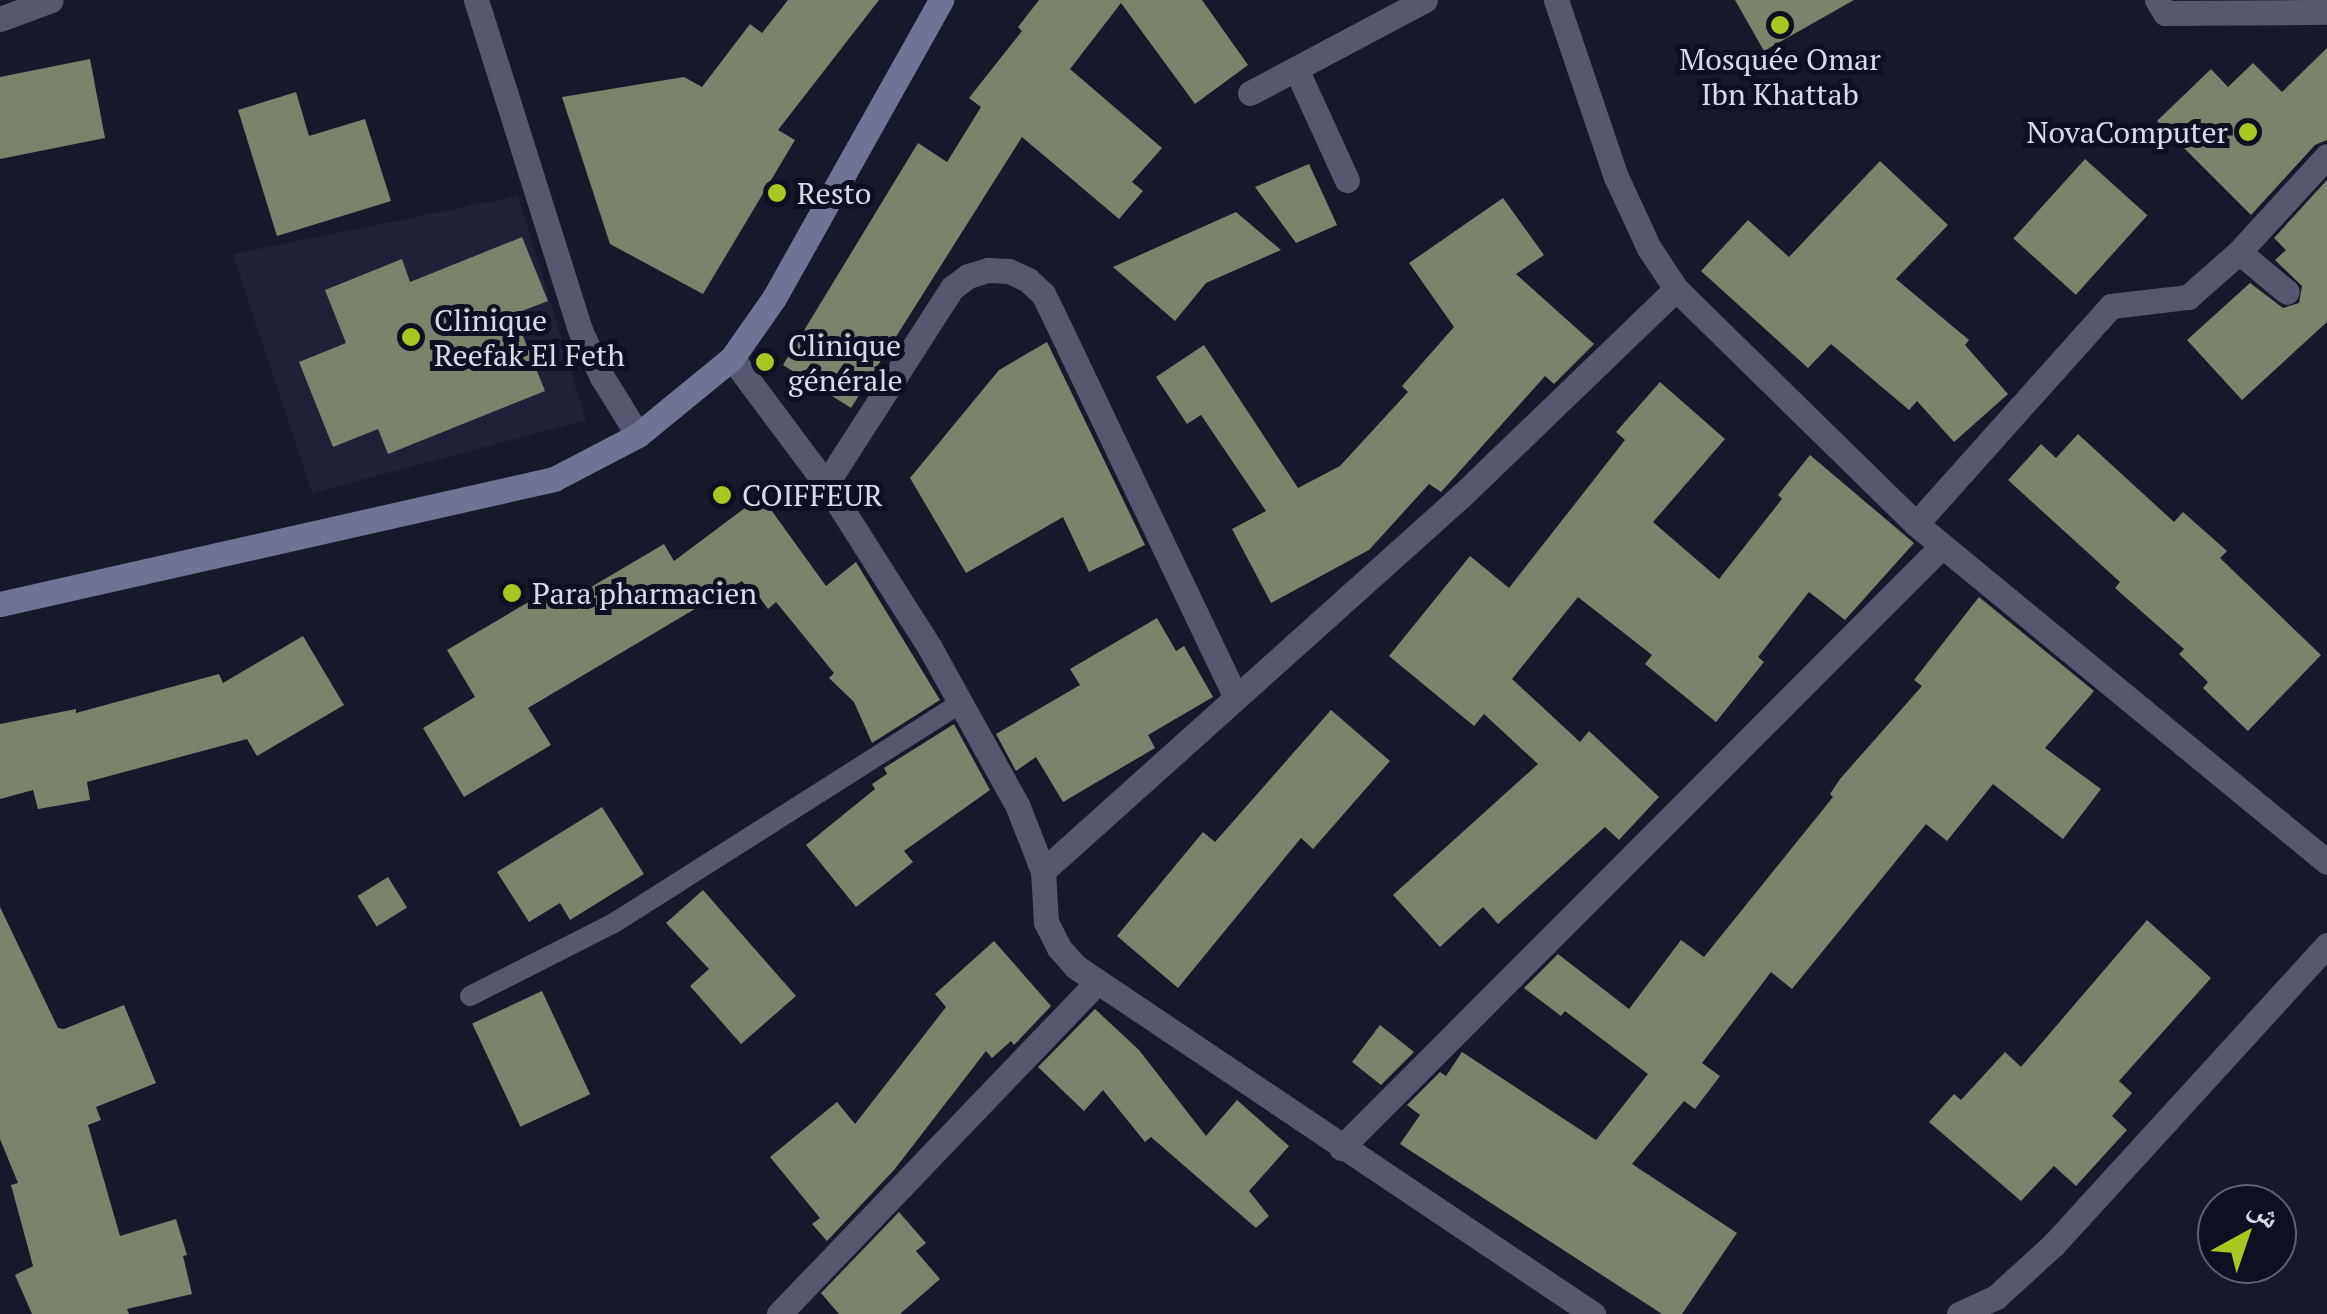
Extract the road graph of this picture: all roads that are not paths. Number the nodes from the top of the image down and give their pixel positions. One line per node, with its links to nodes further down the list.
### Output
1 (51, 0): 8 (street)
2 (476, 0): 17 (street)
3 (941, 0): 16 (main road)
4 (1424, 0): 9 (street)
5 (1556, 0): 14 (street)
6 (2157, 0): 7 (street)
7 (2327, 12)
8 (0, 19)
9 (1297, 72): 10 (street); 12 (street)
10 (1250, 93)
11 (2327, 156): 13 (street)
12 (1347, 180)
13 (2239, 252): 15 (street); 19 (street)
14 (1676, 289): 19 (street); 22 (street)
15 (2287, 292)
16 (732, 358): 17 (main road); 18 (street)
17 (638, 435): 21 (main road)
18 (826, 484): 22 (street); 23 (street)
19 (1916, 524): 20 (street)
20 (1941, 546): 24 (street); 29 (street)
21 (0, 604)
22 (1236, 697): 25 (street)
23 (960, 702): 25 (street); 28 (lane)
24 (2327, 862)
25 (1043, 870): 27 (street)
26 (2327, 945): 32 (street)
27 (1095, 984): 29 (street); 30 (street)
28 (470, 996)
29 (1340, 1148): 31 (street)
30 (779, 1314)
31 (1592, 1314)
32 (1959, 1314)

